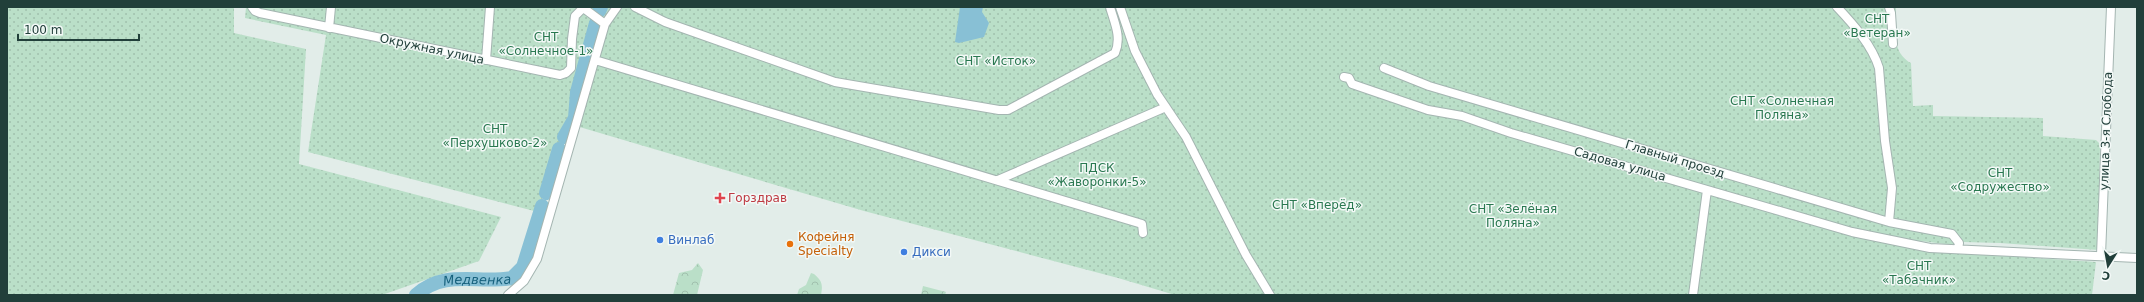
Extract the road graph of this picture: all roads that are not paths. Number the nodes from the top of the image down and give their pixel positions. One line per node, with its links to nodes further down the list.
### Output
1 (252, 7): 13 (street, Окружная улица)
2 (331, 7): 13 (street)
3 (490, 7): 15 (street)
4 (617, 7): 12 (street)
5 (635, 7): 6 (street)
6 (1110, 7)
7 (1120, 7): 19 (street)
8 (1837, 7): 22 (street)
9 (1889, 7): 14 (street)
10 (2111, 7): 25 (street, улица 3-я Слобода)
11 (583, 8): 12 (street); 15 (street, Окружная улица)
12 (605, 24): 16 (street)
13 (329, 28): 15 (street, Окружная улица)
14 (1893, 44)
15 (486, 60)
16 (595, 60): 20 (street); 27 (street)
17 (1384, 68): 22 (street, Главный проезд)
18 (1344, 77): 21 (street, Садовая улица)
19 (1166, 107): 20 (street); 28 (street)
20 (998, 180): 23 (street)
21 (1707, 190): 24 (street, Садовая улица); 29 (street)
22 (1889, 222): 24 (street, Главный проезд)
23 (1143, 233)
24 (1958, 249): 25 (street, Садовая улица)
25 (2101, 255): 26 (street, Садовая улица)
26 (2137, 258)
27 (508, 295)
28 (1270, 295)
29 (1692, 295)

